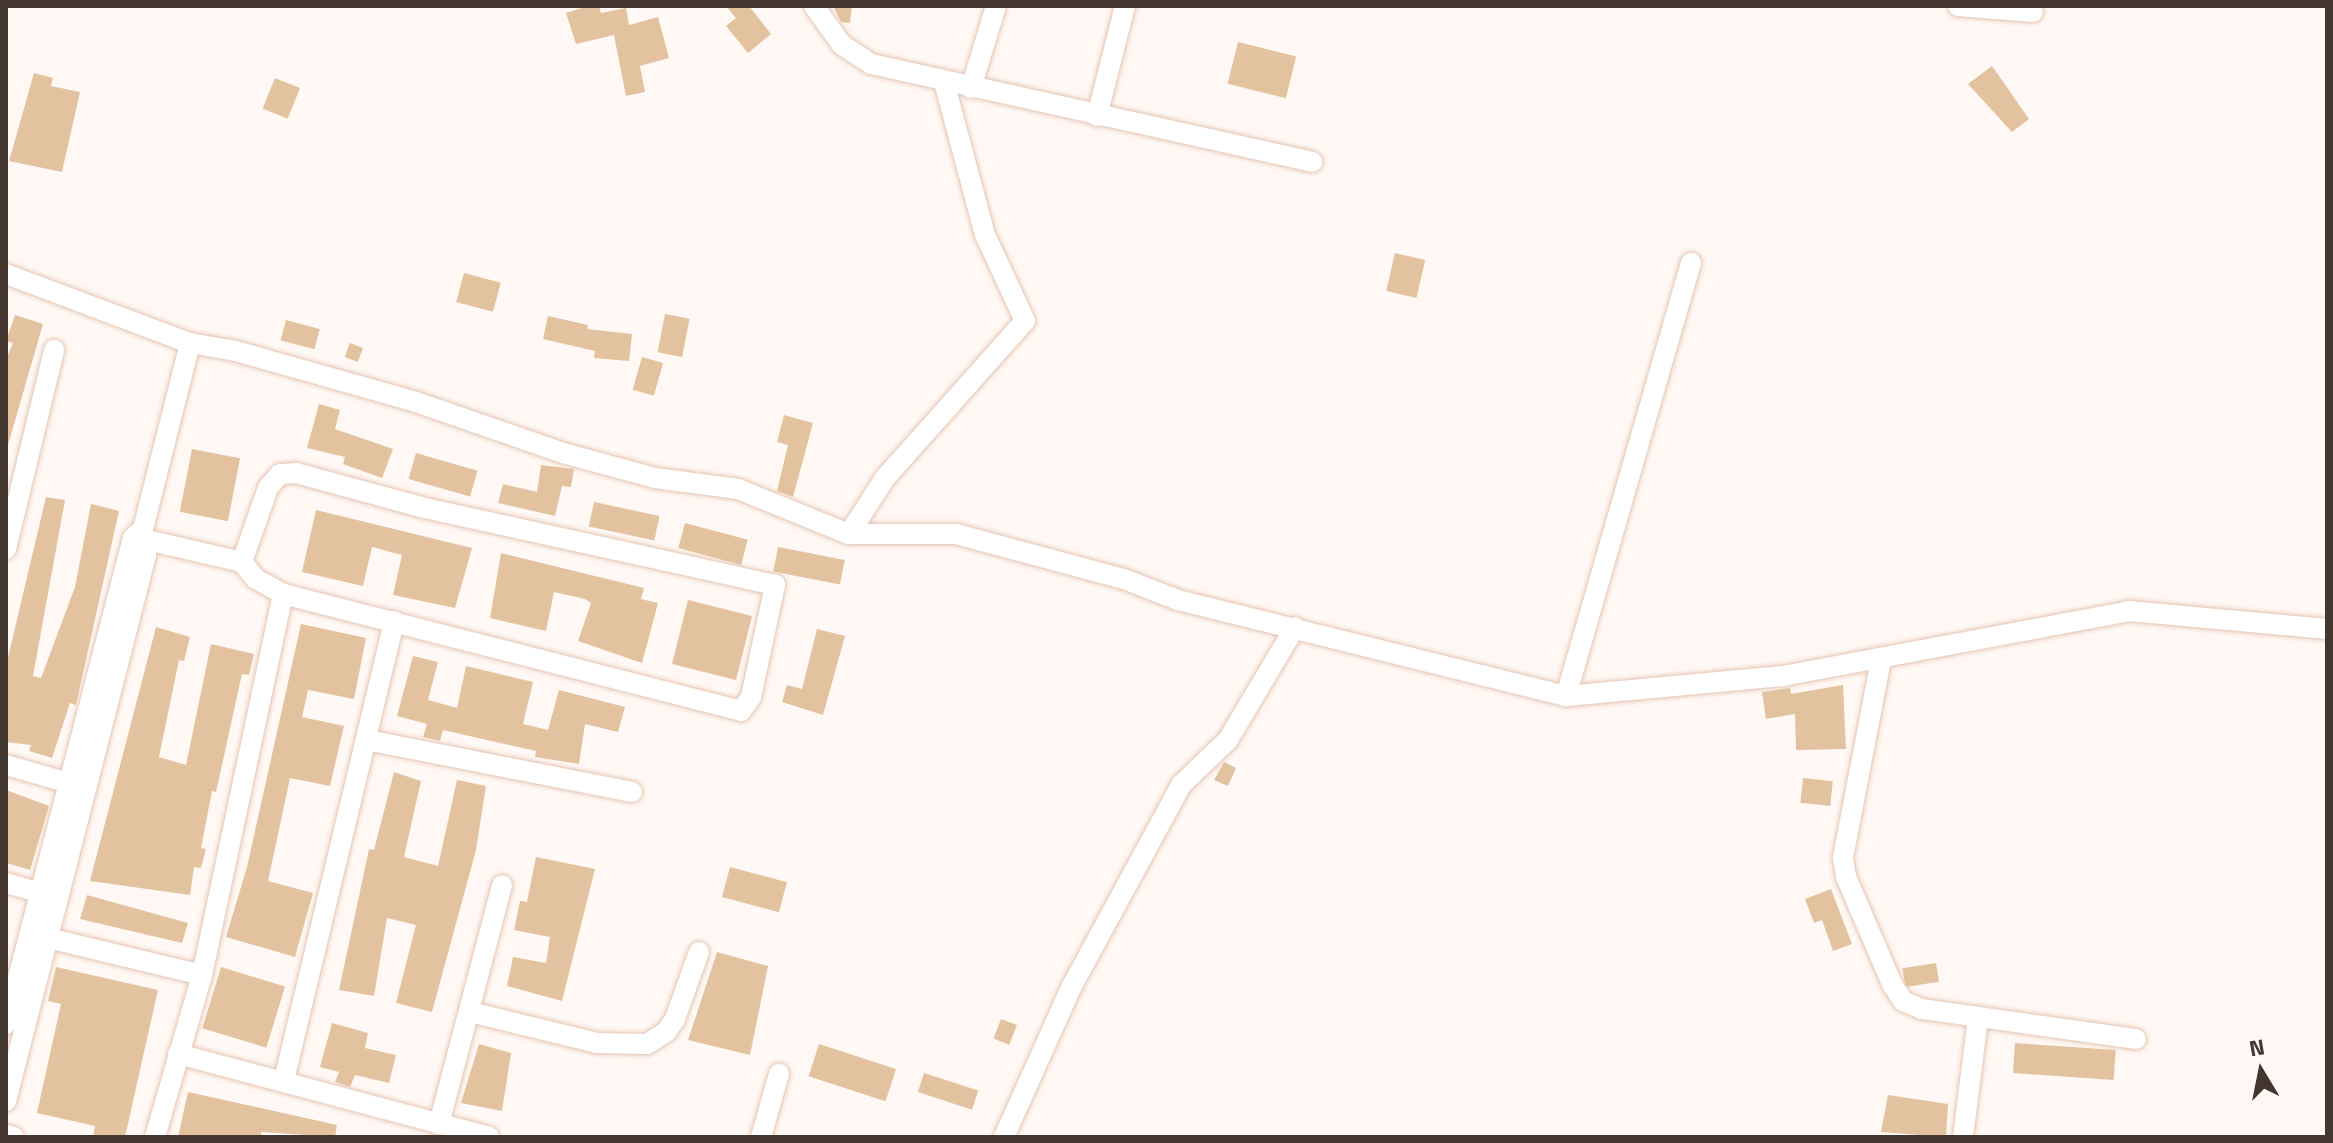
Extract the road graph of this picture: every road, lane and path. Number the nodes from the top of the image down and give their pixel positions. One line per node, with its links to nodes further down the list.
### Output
1 (814, 6): 6 (street)
2 (996, 6): 7 (street)
3 (1125, 6): 8 (street)
4 (1958, 6): 5 (street)
5 (2033, 12)
6 (944, 82): 7 (street); 14 (street)
7 (971, 88): 8 (street)
8 (1097, 116): 9 (street)
9 (1312, 162)
10 (1691, 263): 23 (street)
11 (6, 274): 12 (street)
12 (190, 343): 14 (street); 15 (street)
13 (54, 350): 16 (street)
14 (849, 534): 20 (street)
15 (145, 535): 17 (street); 26 (street)
16 (6, 549)
17 (242, 562): 18 (street); 19 (street)
18 (283, 594): 19 (street); 33 (street)
19 (394, 621): 24 (street)
20 (1295, 627): 23 (street); 48 (street)
21 (2327, 629): 22 (street)
22 (1881, 660): 23 (street); 35 (street)
23 (1566, 696)
24 (367, 740): 27 (street); 40 (street)
25 (6, 765): 26 (street)
26 (79, 785): 30 (street)
27 (632, 792)
28 (6, 883): 30 (street)
29 (502, 885): 34 (street)
30 (50, 896): 31 (street); 36 (street)
31 (48, 938): 33 (street); 41 (street)
32 (699, 952): 34 (street)
33 (202, 975): 38 (street)
34 (470, 1012): 42 (street)
35 (1978, 1019): 37 (street); 49 (street)
36 (6, 1024)
37 (2136, 1039)
38 (178, 1054): 40 (street); 45 (street)
39 (779, 1074): 47 (street)
40 (284, 1080): 42 (street)
41 (6, 1101)
42 (439, 1124): 46 (street)
43 (6, 1135): 44 (street)
44 (14, 1137)
45 (155, 1137)
46 (489, 1137)
47 (761, 1137)
48 (1004, 1137)
49 (1963, 1137)

